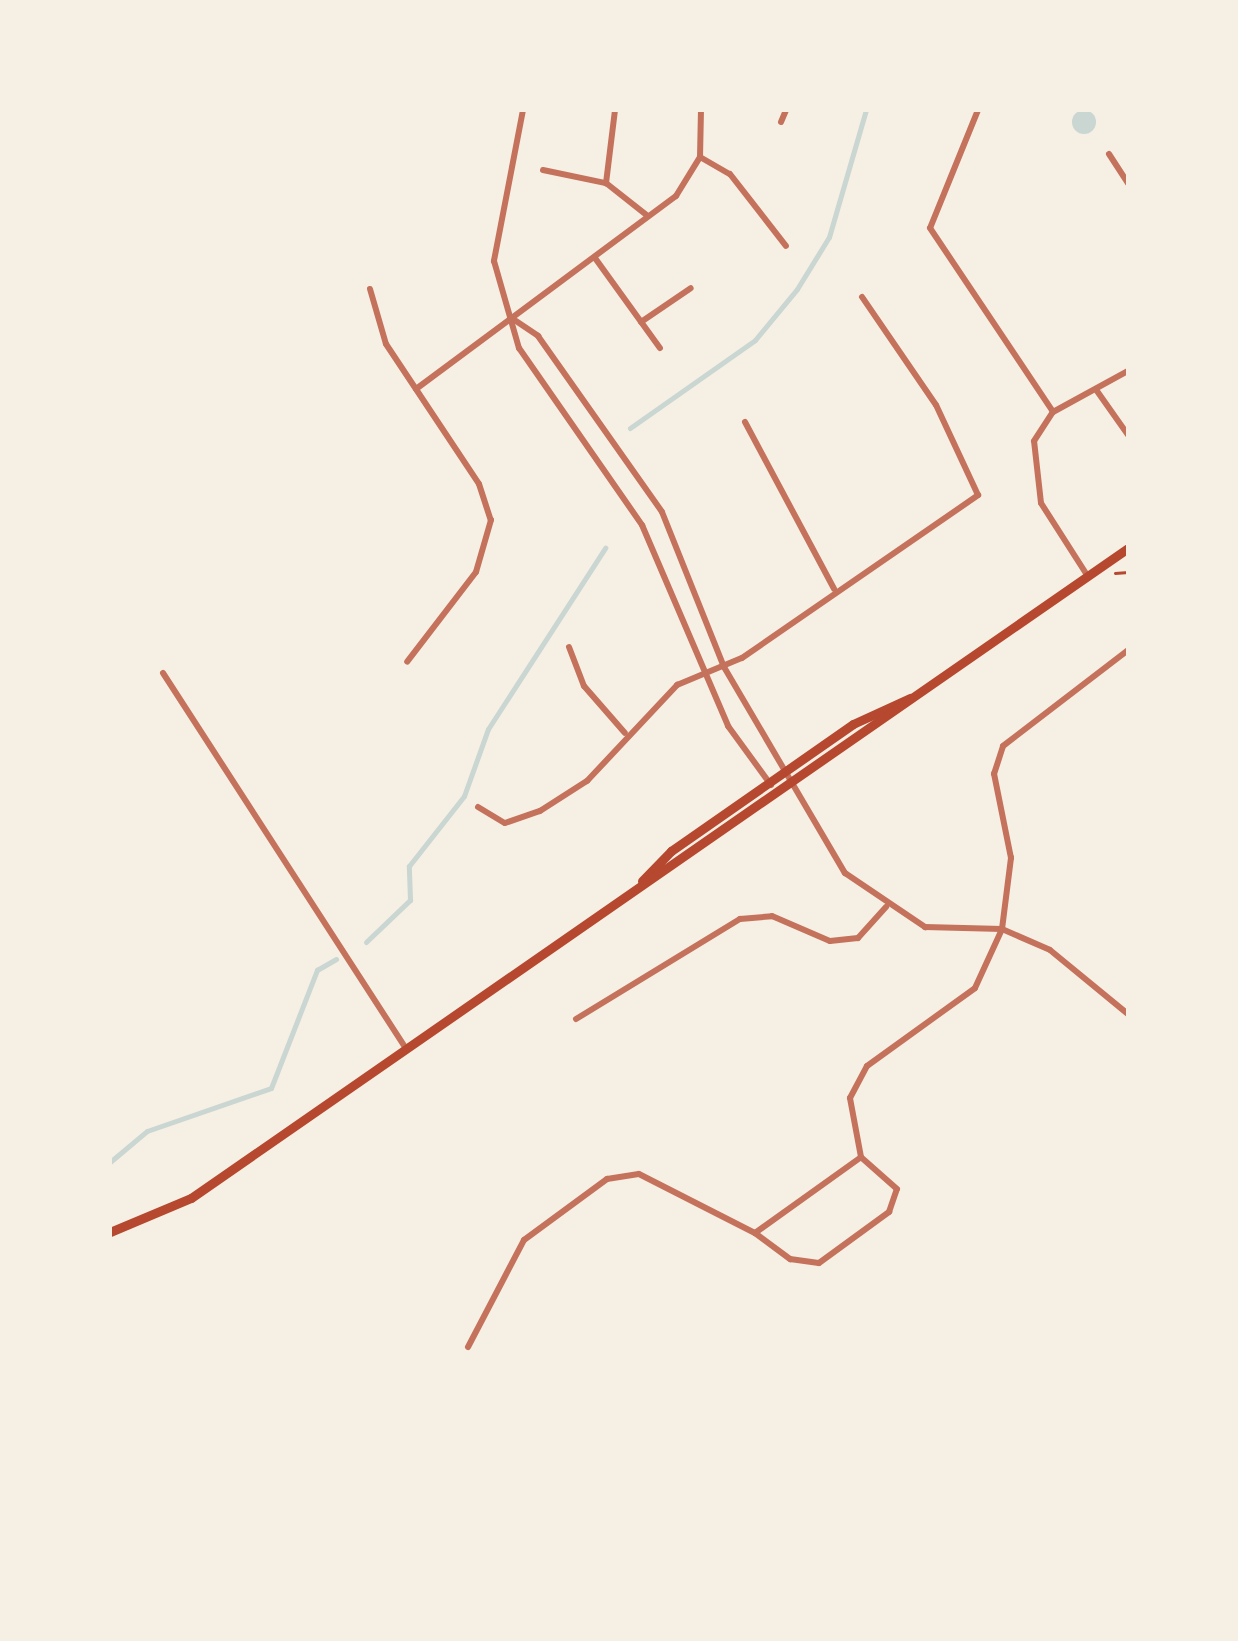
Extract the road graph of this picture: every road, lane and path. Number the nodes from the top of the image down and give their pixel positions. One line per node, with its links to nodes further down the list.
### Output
1 (523, 110): 18 (street)
2 (615, 110): 10 (street)
3 (701, 110): 8 (street)
4 (786, 110): 6 (street)
5 (978, 110): 24 (street)
6 (781, 122)
7 (1109, 154): 11 (street)
8 (700, 157): 12 (street); 13 (street)
9 (543, 170): 10 (street)
10 (606, 183): 12 (street)
11 (1128, 184)
12 (648, 216): 14 (street)
13 (786, 246)
14 (595, 258): 18 (street); 19 (street)
15 (691, 288): 19 (street)
16 (370, 289): 22 (street)
17 (862, 297): 29 (street)
18 (516, 321): 22 (street); 33 (street); 35 (street)
19 (642, 322): 20 (street)
20 (660, 348)
21 (1128, 370): 23 (street)
22 (416, 389): 32 (street)
23 (1097, 391): 24 (street); 26 (street)
24 (1053, 412): 28 (street)
25 (745, 422): 29 (street)
26 (1128, 435)
27 (1128, 548): 28 (main road)
28 (1087, 575): 36 (main road)
29 (834, 589): 33 (street)
30 (569, 647): 37 (street)
31 (1128, 650): 44 (street)
32 (407, 662)
33 (724, 667): 35 (street); 38 (street)
34 (163, 672): 47 (street)
35 (704, 675): 37 (street); 39 (street)
36 (910, 698): 38 (main road); 40 (main road)
37 (625, 733): 41 (street)
38 (788, 770): 39 (main road); 40 (street)
39 (768, 784): 40 (street); 42 (main road)
40 (792, 790): 42 (main road); 43 (street)
41 (478, 807)
42 (638, 886): 47 (main road)
43 (886, 908): 44 (street); 46 (street)
44 (1002, 929): 45 (street); 48 (street)
45 (1128, 1014)
46 (576, 1018)
47 (407, 1050): 49 (main road)
48 (861, 1157): 50 (street); 50 (street)
49 (110, 1232)
50 (755, 1233): 51 (street)
51 (468, 1347)

